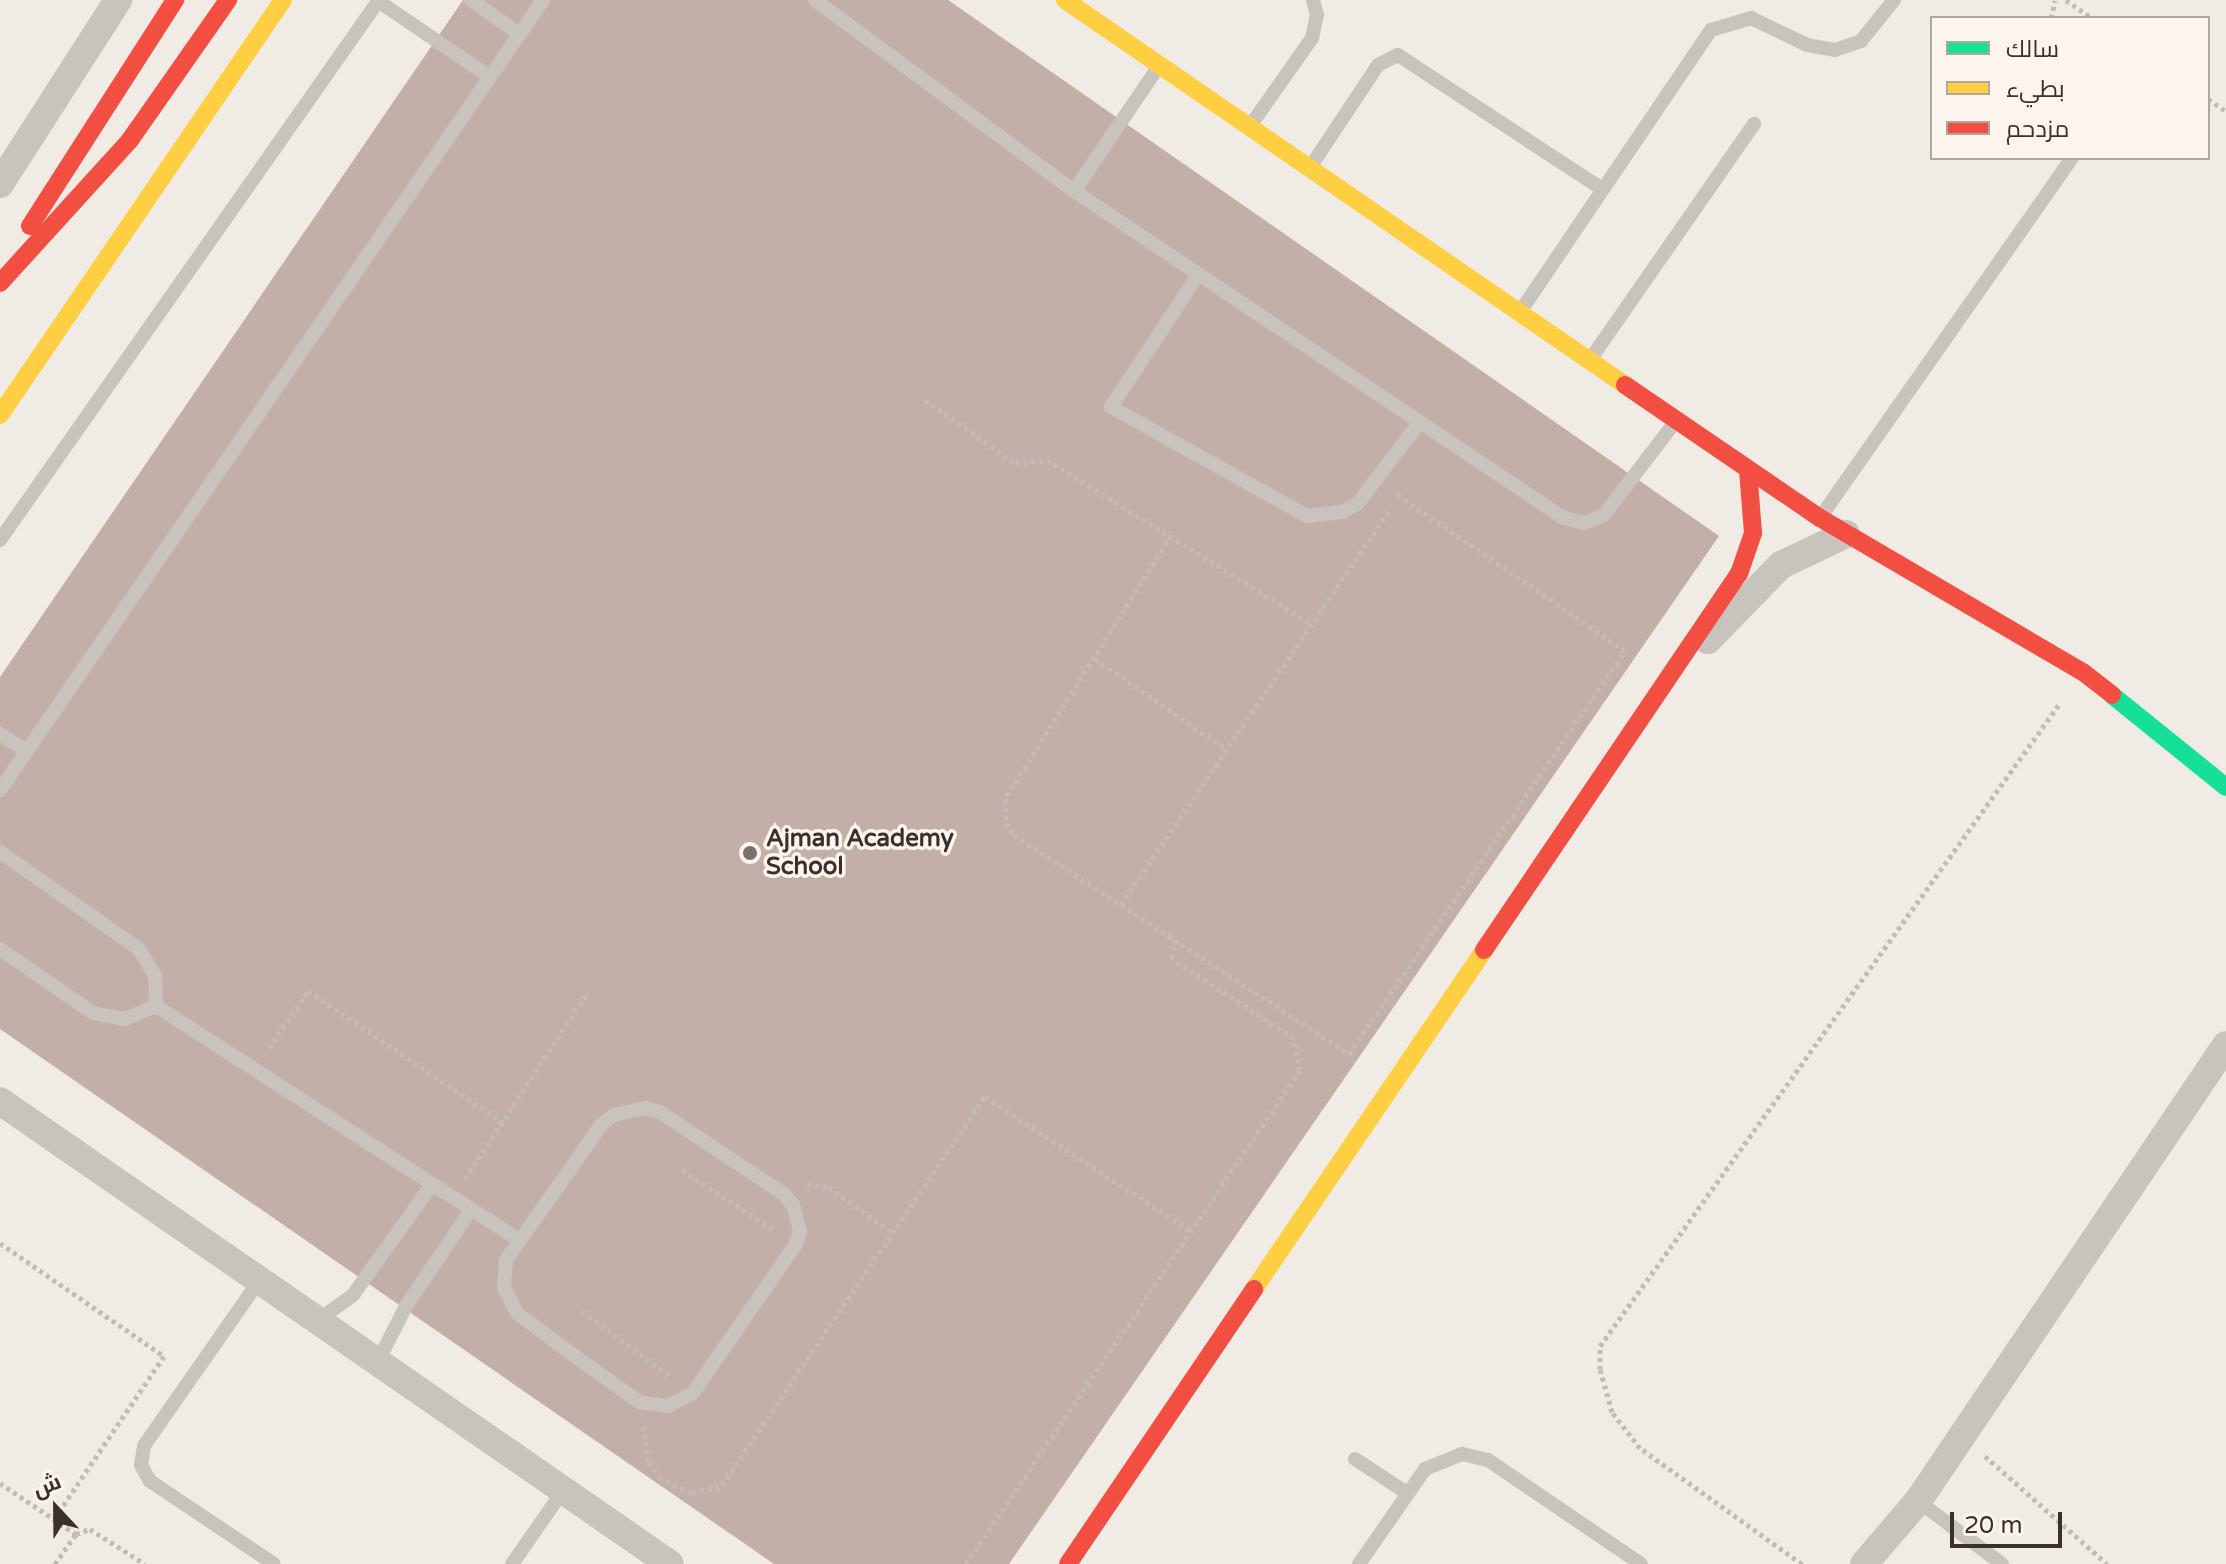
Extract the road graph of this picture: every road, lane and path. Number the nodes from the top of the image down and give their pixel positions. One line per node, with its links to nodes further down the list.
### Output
1 (118, 0): 21 (street)
2 (175, 0): 24 (street)
3 (228, 0): 26 (street)
4 (283, 0): 30 (street)
5 (471, 0): 14 (lane)
6 (543, 0): 14 (lane)
7 (815, 0): 23 (lane)
8 (1065, 0): 15 (street)
9 (1313, 0): 18 (lane)
10 (1894, 0): 22 (lane)
11 (2066, 0): 13 (path)
12 (379, 1): 16 (lane); 39 (lane)
13 (2089, 16)
14 (519, 34): 16 (lane)
15 (1159, 66): 18 (street); 23 (lane)
16 (490, 77): 46 (lane)
17 (1754, 124): 28 (lane)
18 (1249, 128): 20 (street)
19 (2071, 160): 36 (lane)
20 (1309, 169): 22 (lane); 27 (street)
21 (0, 184)
22 (1602, 189): 27 (lane)
23 (1074, 191): 25 (lane)
24 (0, 273)
25 (1198, 275): 32 (lane); 34 (lane)
26 (0, 283)
27 (1519, 313): 28 (street)
28 (1589, 360): 31 (street)
29 (925, 400): 38 (path)
30 (0, 415)
31 (1677, 420): 32 (lane); 33 (street)
32 (1419, 423): 34 (lane)
33 (1748, 469): 36 (street); 41 (street)
34 (1377, 481): 35 (path)
35 (1399, 496): 40 (path); 51 (path)
36 (1820, 518): 37 (street)
37 (1846, 534): 41 (street); 43 (street)
38 (1171, 535): 40 (path); 42 (path)
39 (0, 540)
40 (1311, 624): 45 (path)
41 (1688, 655): 89 (street)
42 (1095, 659): 45 (path); 50 (path)
43 (2083, 672): 47 (street); 92 (path)
44 (0, 734): 46 (lane)
45 (1226, 749): 50 (path)
46 (26, 751): 48 (lane)
47 (2226, 787)
48 (0, 789)
49 (0, 852): 54 (lane)
50 (1121, 905): 51 (path)
51 (1175, 940): 65 (path)
52 (0, 949): 54 (lane)
53 (588, 992): 58 (path)
54 (156, 1006): 56 (lane)
55 (2226, 1045): 75 (street)
56 (254, 1070): 58 (path); 60 (lane)
57 (0, 1101): 69 (street)
58 (502, 1122): 62 (path)
59 (682, 1170): 68 (path)
60 (431, 1186): 62 (lane); 71 (lane)
61 (784, 1194): 64 (path); 66 (lane); 68 (lane)
62 (452, 1199): 63 (lane)
63 (471, 1210): 66 (lane); 72 (lane)
64 (891, 1232): 65 (path); 74 (path)
65 (1194, 1233): 88 (path)
66 (519, 1240): 74 (lane)
67 (0, 1243): 81 (path)
68 (796, 1244): 73 (lane)
69 (259, 1281): 71 (street); 85 (lane)
70 (582, 1311): 73 (path)
71 (317, 1321): 72 (street)
72 (377, 1363): 78 (street)
73 (693, 1393): 74 (lane)
74 (639, 1402)
75 (1960, 1435): 80 (street); 95 (path)
76 (1355, 1459): 79 (lane)
77 (0, 1483): 81 (path)
78 (563, 1491): 86 (lane); 87 (street)
79 (1407, 1493): 90 (lane); 91 (lane)
80 (1918, 1501): 93 (street); 94 (lane)
81 (54, 1519): 82 (path)
82 (76, 1534): 83 (path); 84 (path)
83 (55, 1564)
84 (145, 1564)
85 (274, 1564)
86 (512, 1564)
87 (670, 1564)
88 (966, 1564)
89 (1068, 1564)
90 (1359, 1564)
91 (1641, 1564)
92 (1802, 1564)
93 (1864, 1564)
94 (2002, 1564)
95 (2107, 1564)

